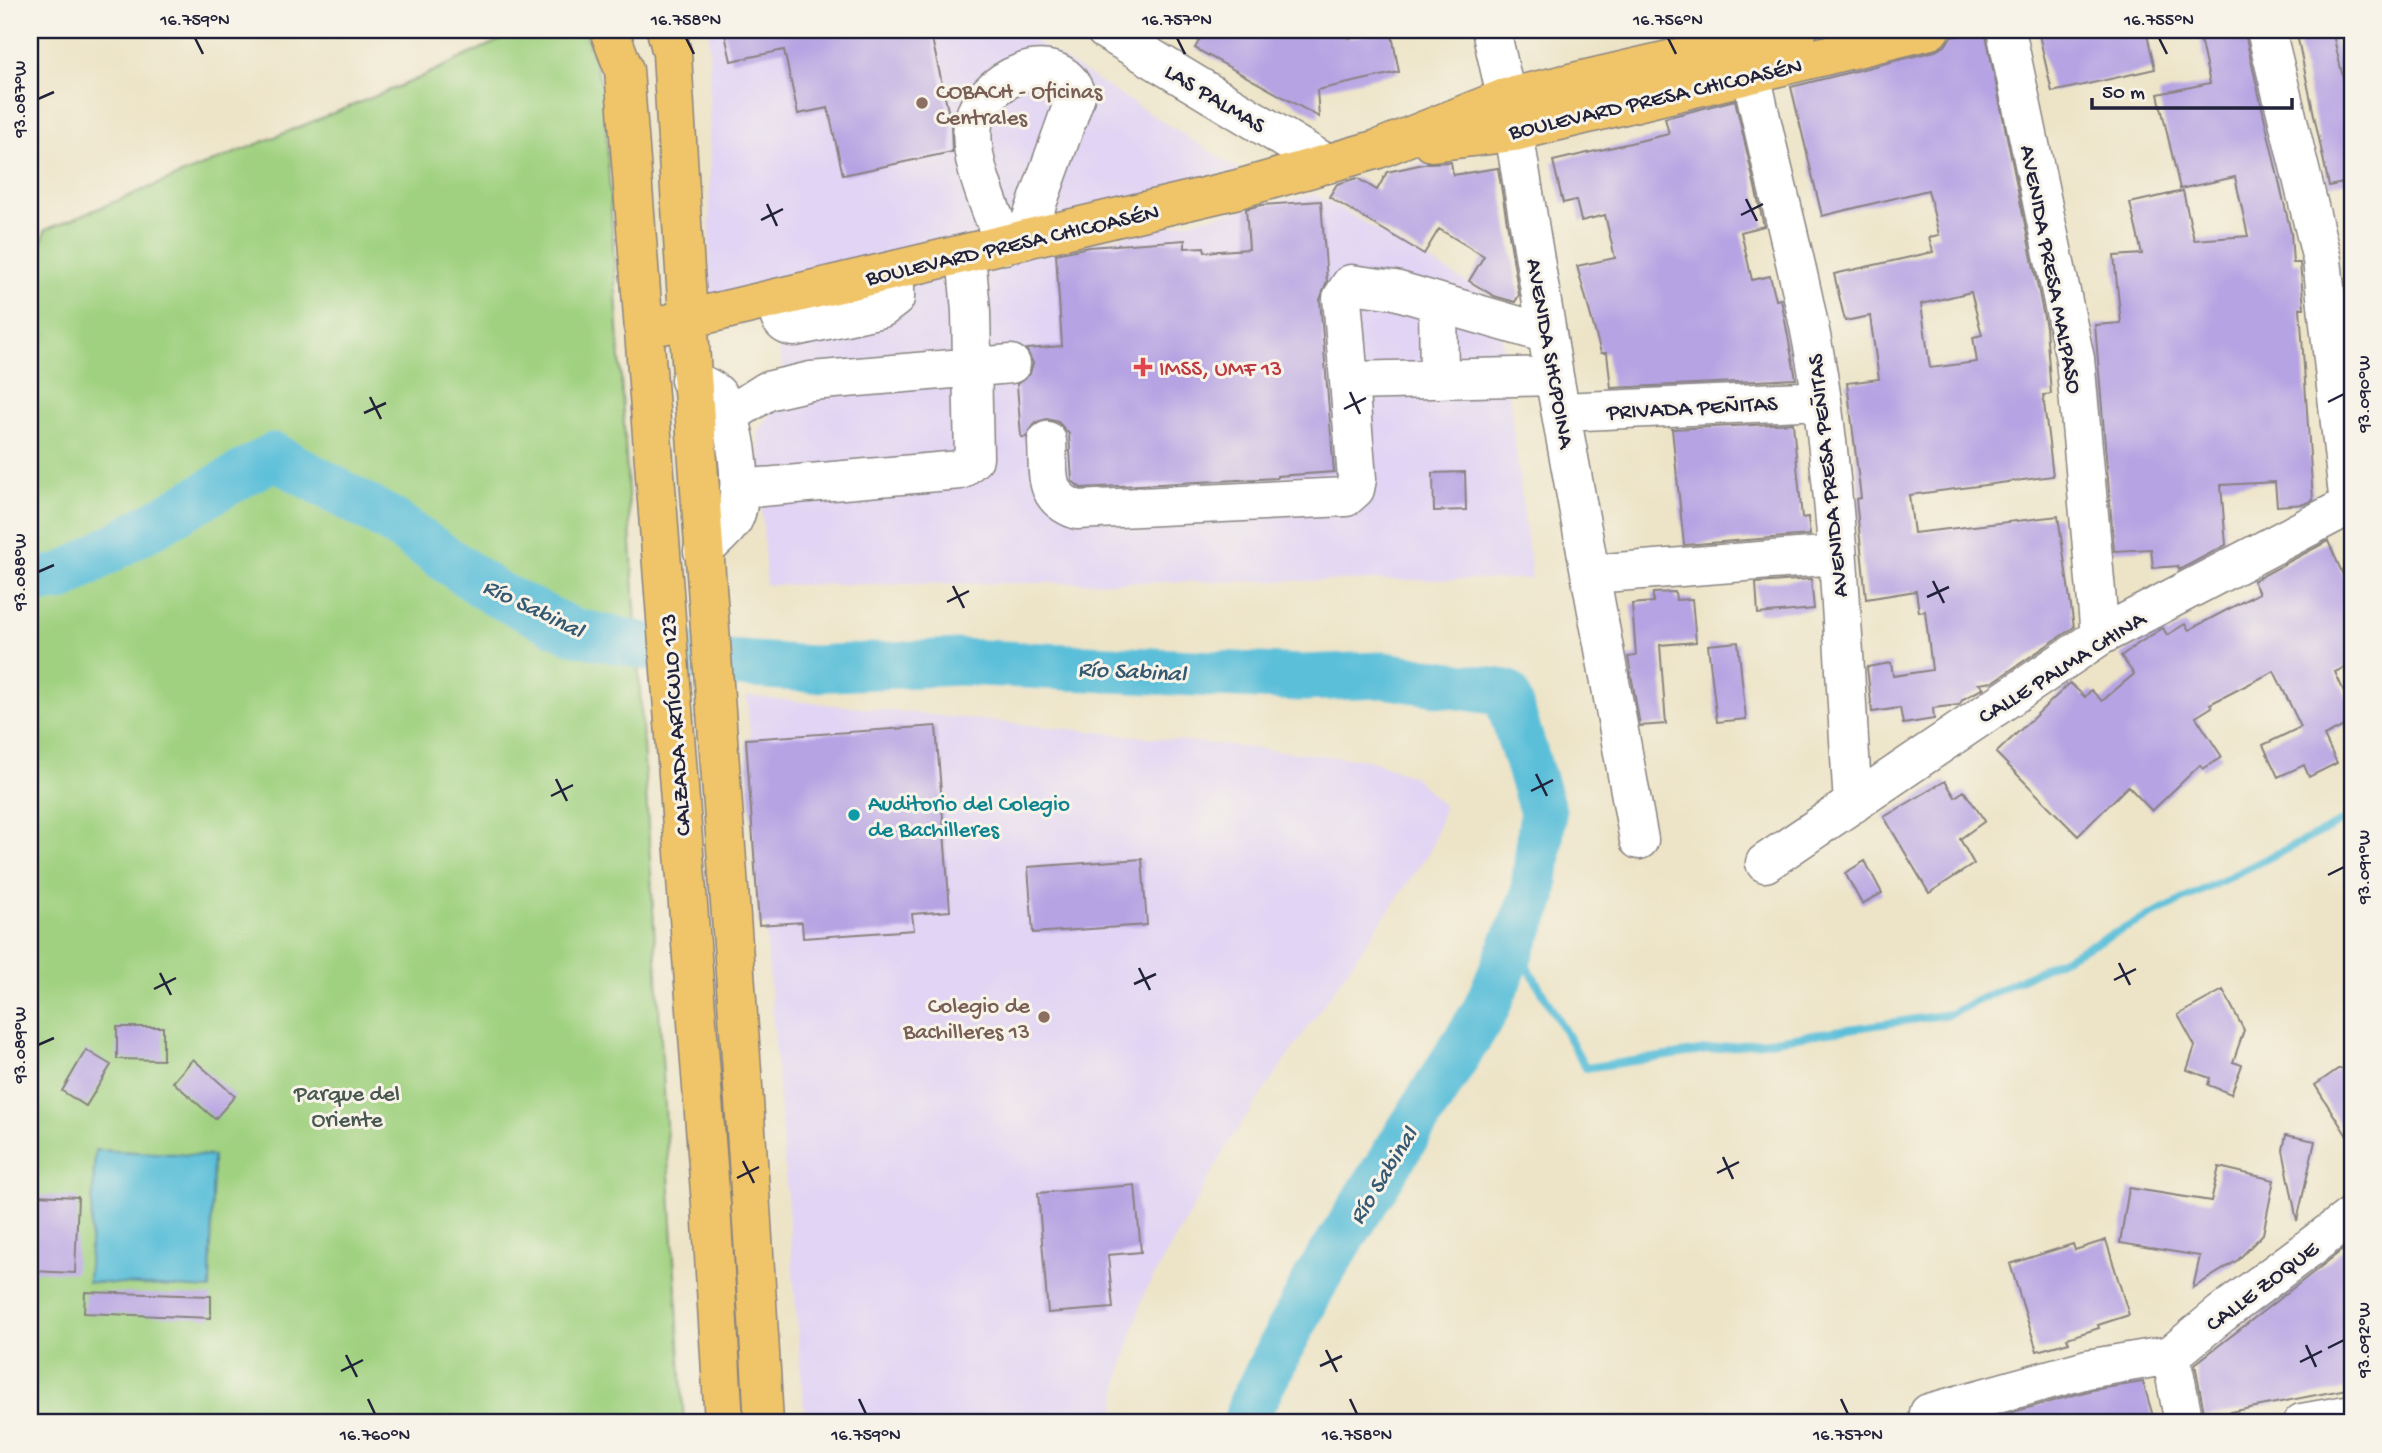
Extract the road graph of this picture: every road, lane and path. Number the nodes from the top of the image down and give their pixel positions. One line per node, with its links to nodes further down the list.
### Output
1 (609, 30): 15 (main road, CALZADA ARTÍCULO 123)
2 (666, 30): 14 (main road, CALZADA ARTÍCULO 123)
3 (1105, 30): 11 (street, LAS PALMAS)
4 (1491, 30): 10 (street, AVENIDA SHCPOINA)
5 (1798, 30): 9 (main road, BOULEVARD PRESA CHICOASÉN)
6 (1930, 30): 9 (main road, BOULEVARD PRESA CHICOASÉN)
7 (2006, 30): 31 (street, AVENIDA PRESA MALPASO)
8 (2266, 30): 27 (street)
9 (1746, 49): 10 (main road, BOULEVARD PRESA CHICOASÉN); 23 (street, AVENIDA PRESA PEÑITAS)
10 (1509, 115): 11 (main road, BOULEVARD PRESA CHICOASÉN); 16 (street, AVENIDA SHCPOINA)
11 (1327, 164): 12 (main road, BOULEVARD PRESA CHICOASÉN)
12 (966, 254): 14 (main road, BOULEVARD PRESA CHICOASÉN); 18 (street)
13 (1438, 303): 16 (street); 19 (street); 21 (street)
14 (687, 321): 15 (main road, BOULEVARD PRESA CHICOASÉN); 20 (main road, CALZADA ARTÍCULO 123)
15 (643, 329): 39 (main road, CALZADA ARTÍCULO 123)
16 (1547, 334): 22 (street, AVENIDA SHCPOINA)
17 (1012, 364): 18 (street)
18 (972, 367): 24 (street); 26 (street)
19 (1439, 379): 21 (street, PRIVADA PEÑITAS); 22 (street, PRIVADA PEÑITAS)
20 (690, 380): 24 (street); 28 (main road, CALZADA ARTÍCULO 123)
21 (1349, 381): 25 (street)
22 (1558, 394): 23 (street, PRIVADA PEÑITAS); 30 (street, AVENIDA SHCPOINA)
23 (1822, 400): 29 (street, AVENIDA PRESA PEÑITAS)
24 (731, 414): 26 (street)
25 (1047, 441)
26 (739, 489): 28 (street)
27 (2351, 504): 31 (street, CALLE PALMA CHINA)
28 (703, 551): 40 (main road, CALZADA ARTÍCULO 123)
29 (1837, 555): 30 (street); 32 (street, AVENIDA PRESA PEÑITAS)
30 (1591, 574): 33 (street, AVENIDA SHCPOINA)
31 (2100, 636): 32 (street, CALLE PALMA CHINA)
32 (1853, 804): 34 (street, CALLE PALMA CHINA)
33 (1639, 840)
34 (1765, 863)
35 (2352, 1216): 36 (street, CALLE ZOQUE)
36 (2171, 1355): 37 (street); 41 (street)
37 (1929, 1413)
38 (2352, 1414): 42 (street)
39 (724, 1423)
40 (764, 1423)
41 (2184, 1423)
42 (2302, 1423)

